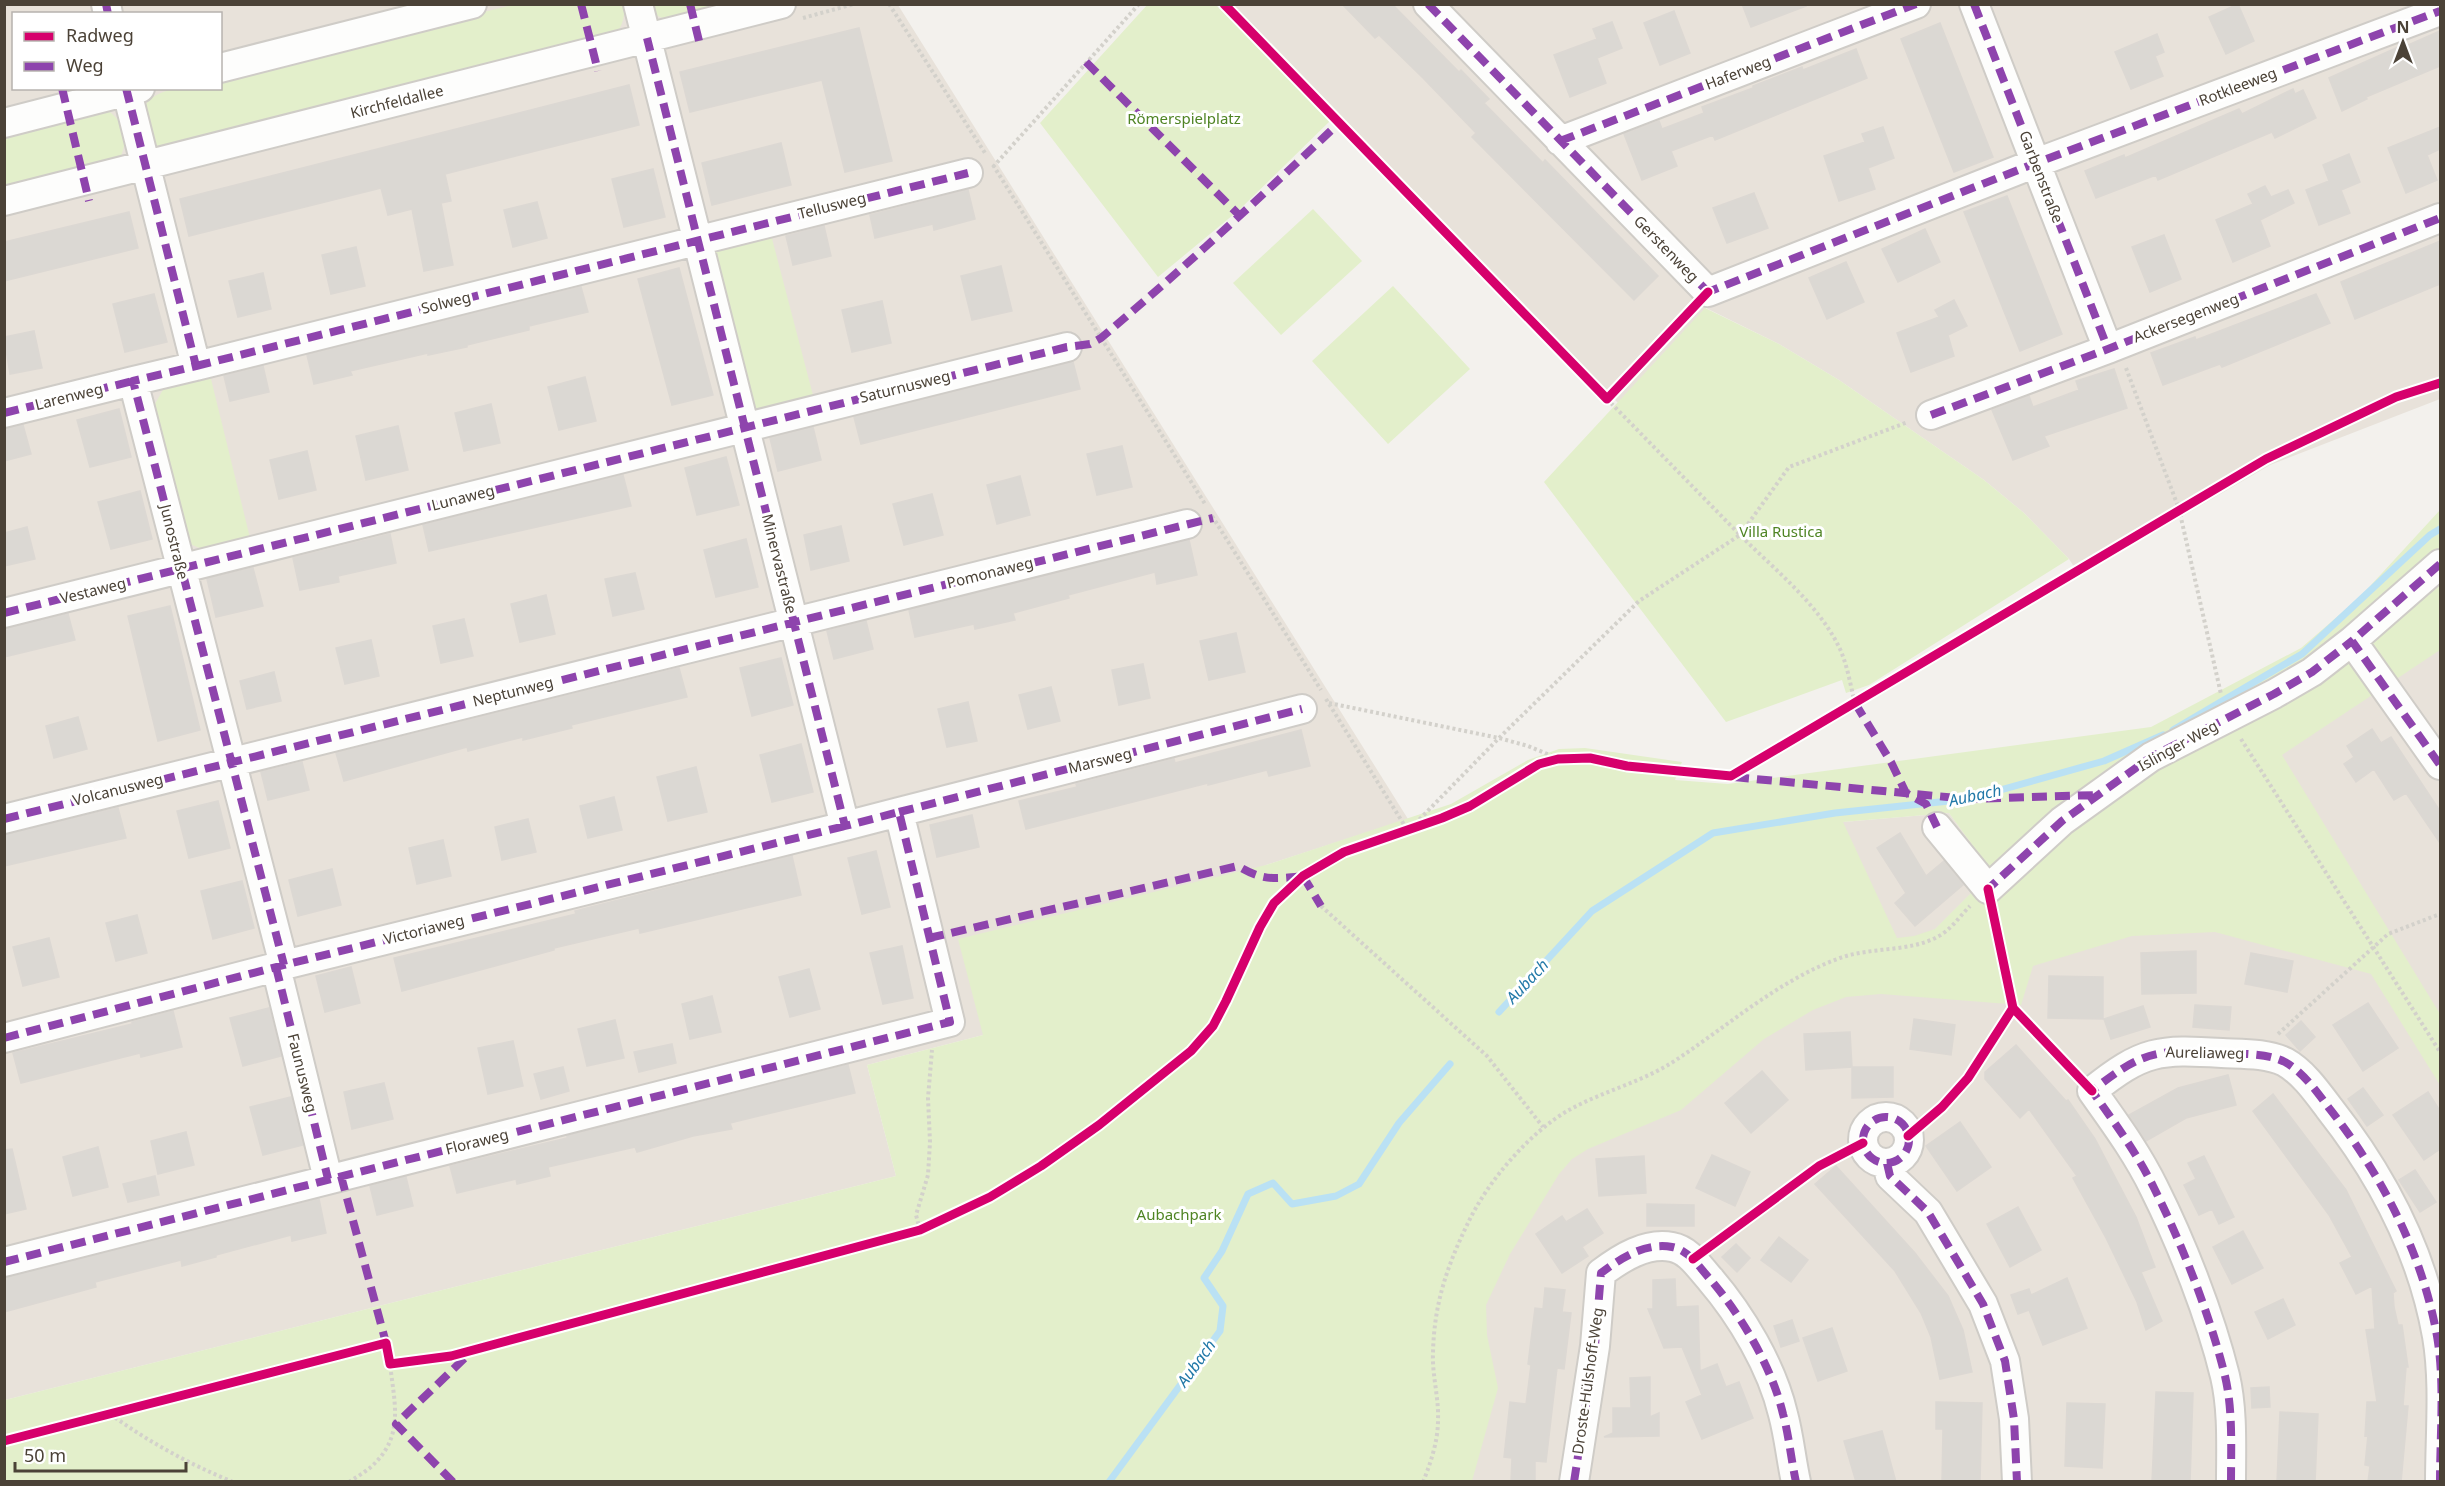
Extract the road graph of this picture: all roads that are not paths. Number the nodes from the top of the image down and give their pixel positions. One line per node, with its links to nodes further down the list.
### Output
1 (472, 4): 9 (street)
2 (638, 4): 8 (street)
3 (781, 4): 8 (street, Kirchfeldallee)
4 (1428, 4): 12 (street, Gerstenweg)
5 (1916, 4): 12 (street, Haferweg)
6 (1974, 4): 13 (street, Garbenstraße)
7 (2440, 11): 13 (street, Rotkleeweg)
8 (648, 38): 14 (street, Kirchfeldallee); 18 (street, Minervastraße)
9 (222, 67)
10 (131, 90): 11 (street); 14 (street)
11 (4, 123)
12 (1560, 141): 13 (street, Gerstenweg)
13 (2036, 163): 20 (street, Garbenstraße)
14 (146, 165): 16 (street, Kirchfeldallee); 21 (street)
15 (981, 170): 18 (street, Tellusweg)
16 (4, 201)
17 (2440, 218): 20 (street, Ackersegenweg)
18 (697, 240): 21 (street, Solweg); 25 (street, Minervastraße)
19 (1066, 347): 25 (street, Saturnusweg)
20 (2113, 347): 24 (street, Ackersegenweg)
21 (196, 366): 22 (street)
22 (133, 381): 23 (street, Larenweg); 28 (street, Junostraße)
23 (4, 413)
24 (1931, 415)
25 (744, 428): 28 (street, Lunaweg); 30 (street, Minervastraße)
26 (1186, 524): 30 (street, Pomonaweg)
27 (2440, 564): 31 (street, Islinger Weg)
28 (181, 568): 29 (street, Vestaweg); 33 (street, Junostraße)
29 (4, 613)
30 (794, 622): 33 (street, Neptunweg); 37 (street, Minervastraße)
31 (2352, 641): 34 (street); 38 (street, Islinger Weg)
32 (1302, 710): 35 (street, Marsweg)
33 (232, 761): 36 (street, Volcanusweg); 39 (street, Junostraße)
34 (2440, 765)
35 (899, 812): 37 (street); 42 (street, Floraweg)
36 (4, 819)
37 (845, 826): 39 (street, Victoriaweg)
38 (1937, 827)
39 (280, 966): 40 (street, Victoriaweg); 42 (street, Faunusweg)
40 (4, 1038)
41 (1887, 1163): 46 (street)
42 (328, 1179): 43 (street, Floraweg)
43 (4, 1262)
44 (1574, 1482): 45 (street, Droste-Hülshoff-Weg)
45 (1796, 1482)
46 (2017, 1482)
47 (2230, 1482): 48 (street, Aureliaweg)
48 (2440, 1482)

